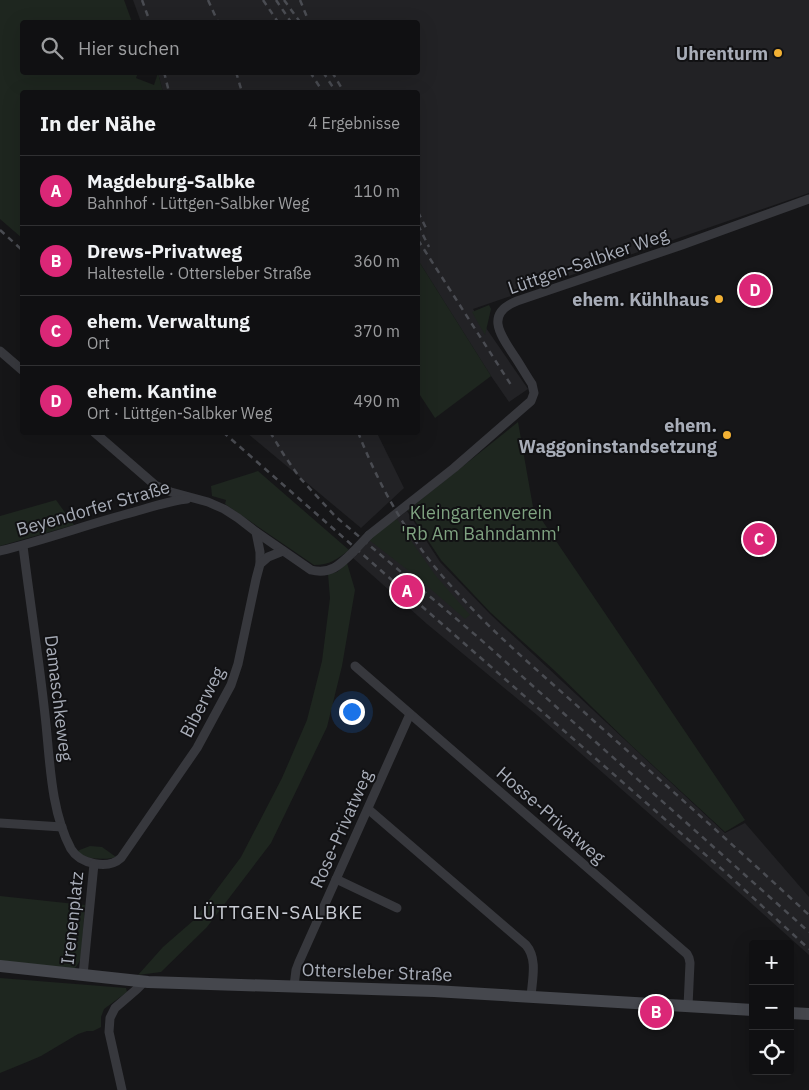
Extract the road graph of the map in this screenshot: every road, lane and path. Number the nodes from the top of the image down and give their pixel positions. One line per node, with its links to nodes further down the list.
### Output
1 (809, 200): 9 (street, Lüttgen-Salbker Weg, bridge)
2 (0, 350): 3 (street)
3 (20, 368)
4 (97, 435): 5 (street, Lüttgen-Salbker Weg)
5 (194, 498): 6 (street, Lüttgen-Salbker Weg); 7 (street, Beyendorfer Straße)
6 (256, 532): 9 (street, Lüttgen-Salbker Weg); 10 (street, Biberweg)
7 (23, 546): 8 (street, Beyendorfer Straße); 15 (street, Damaschkeweg)
8 (0, 551)
9 (283, 551): 10 (street)
10 (260, 564): 16 (street, Biberweg)
11 (355, 666): 12 (street, Hosse-Privatweg)
12 (410, 714): 13 (street, Rose-Privatweg); 26 (street, Hosse-Privatweg)
13 (368, 809): 19 (street, Rose-Privatweg); 25 (street)
14 (0, 823): 15 (street)
15 (62, 827): 17 (street, Damaschkeweg)
16 (135, 838): 18 (street, Irenenplatz)
17 (73, 851): 18 (street, Irenenplatz)
18 (94, 864): 22 (street, Irenenplatz)
19 (336, 880): 20 (street); 24 (street, Rose-Privatweg)
20 (397, 908)
21 (0, 966): 22 (main road, Ottersleber Straße)
22 (83, 975): 23 (main road, Ottersleber Straße)
23 (142, 982): 24 (main road, Ottersleber Straße); 30 (street)
24 (294, 986): 25 (main road, Ottersleber Straße)
25 (531, 997): 26 (main road, Ottersleber Straße)
26 (688, 1006): 27 (main road, Ottersleber Straße)
27 (749, 1010)
28 (794, 1013): 29 (main road)
29 (809, 1014)
30 (122, 1090)

